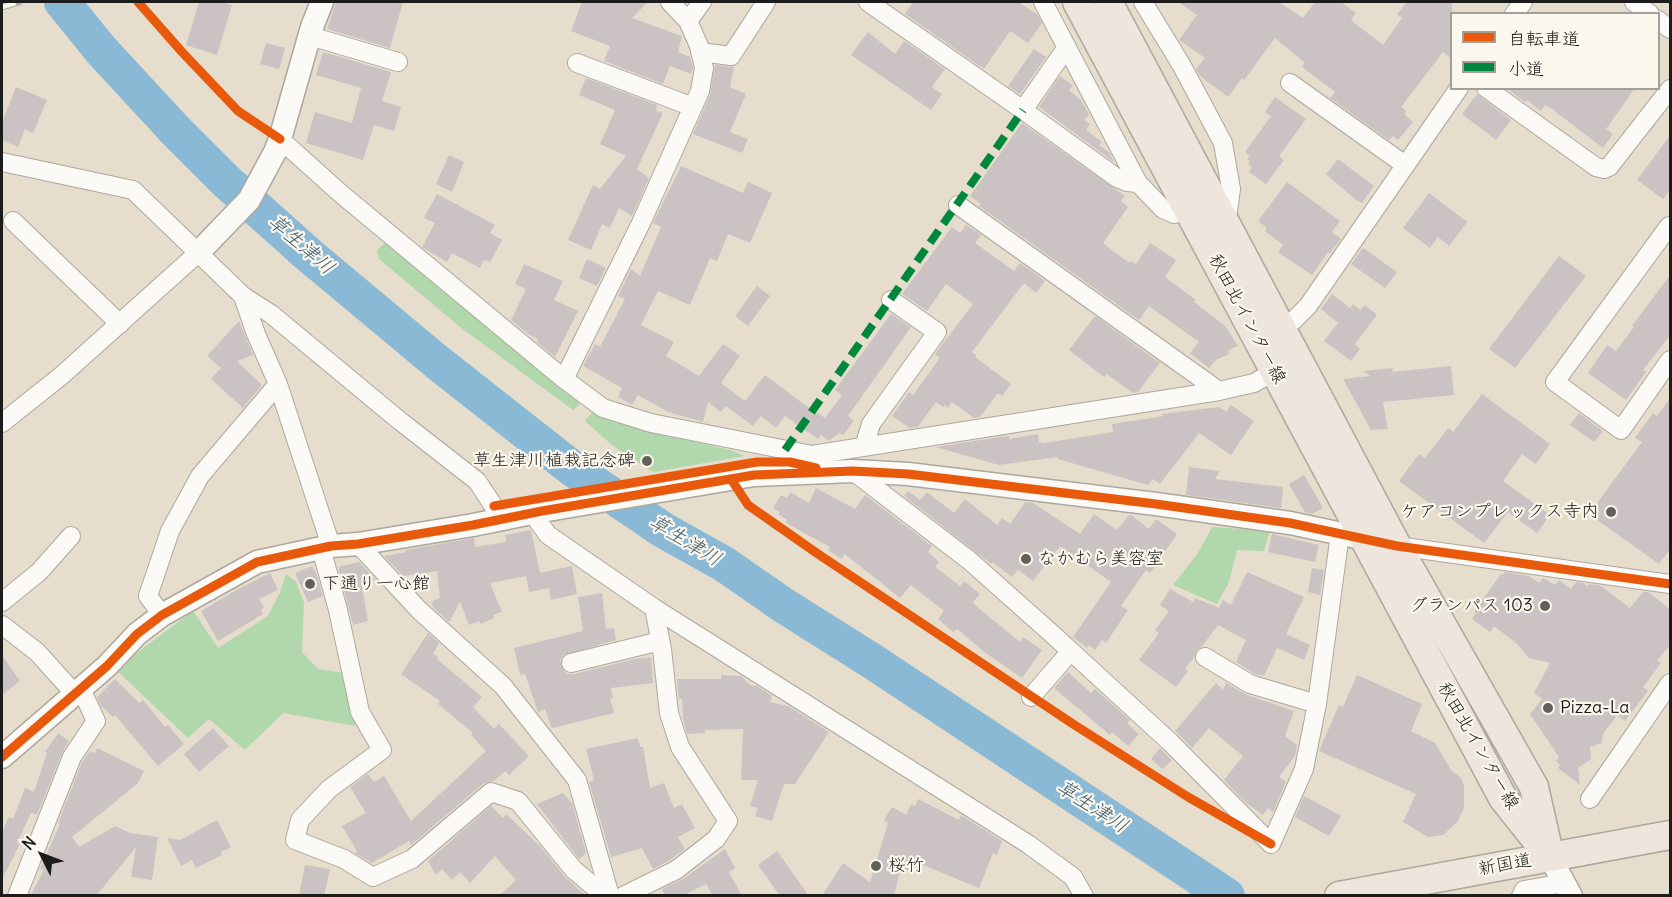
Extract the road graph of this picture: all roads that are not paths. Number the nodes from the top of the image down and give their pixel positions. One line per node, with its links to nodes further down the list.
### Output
1 (322, 2): 13 (street)
2 (670, 2): 12 (street)
3 (702, 2): 12 (street)
4 (766, 2): 15 (street)
5 (1043, 2): 14 (street)
6 (1077, 2): 29 (main road, 秋田北インター線)
7 (1108, 2): 30 (main road, 秋田北インター線)
8 (1143, 2): 30 (street)
9 (1634, 2): 11 (street)
10 (873, 3): 23 (street)
11 (1647, 12)
12 (688, 21): 15 (street)
13 (310, 36): 16 (street); 24 (street)
14 (1066, 46): 23 (street); 27 (street)
15 (700, 52): 22 (street)
16 (398, 62)
17 (577, 63): 22 (street)
18 (1290, 83): 26 (street)
19 (1671, 89): 21 (street)
20 (1458, 90): 26 (street)
21 (1489, 90)
22 (693, 107): 40 (street)
23 (1023, 110): 27 (street)
24 (277, 145): 33 (street); 40 (street)
25 (2, 162): 33 (street)
26 (1405, 165): 37 (street)
27 (1138, 183): 29 (street)
28 (958, 205): 42 (street)
29 (1188, 211): 37 (main road, 秋田北インター線)
30 (1223, 220): 37 (main road, 秋田北インター線)
31 (13, 221): 36 (street)
32 (1671, 227): 38 (street)
33 (203, 248): 34 (street); 36 (street)
34 (243, 296): 41 (street); 48 (street)
35 (891, 300): 44 (street)
36 (120, 324): 43 (street)
37 (1272, 338): 39 (main road, 秋田北インター線)
38 (1671, 360)
39 (1286, 365): 42 (street); 50 (main road, 秋田北インター線); 52 (main road, 秋田北インター線)
40 (564, 379): 45 (street)
41 (278, 384): 53 (street); 57 (street)
42 (1219, 391): 44 (street)
43 (2, 423)
44 (864, 447): 45 (street)
45 (812, 454): 46 (street)
46 (843, 472): 47 (street); 50 (street); 60 (street)
47 (538, 512): 48 (street); 56 (street)
48 (502, 519): 51 (street)
49 (71, 536): 55 (street)
50 (1352, 537): 52 (street); 66 (street); 70 (main road, 秋田北インター線)
51 (358, 544): 53 (street); 75 (street)
52 (1397, 546): 54 (street); 70 (main road, 秋田北インター線)
53 (326, 547): 57 (street); 74 (street)
54 (1671, 584)
55 (2, 602)
56 (654, 608): 59 (street); 77 (street)
57 (162, 615): 64 (street)
58 (2, 625): 64 (street)
59 (660, 641): 62 (street); 76 (street)
60 (1071, 651): 65 (street); 66 (street)
61 (1205, 657): 66 (street)
62 (572, 663)
63 (1671, 683): 68 (street)
64 (78, 691): 67 (street); 73 (street)
65 (1031, 697)
66 (1317, 704)
67 (2, 757)
68 (1590, 799)
69 (1671, 835): 70 (main road, 新国道)
70 (1550, 857): 71 (street); 72 (main road, 新国道)
71 (1568, 889): 78 (street)
72 (1347, 894)
73 (17, 896)
74 (605, 896)
75 (610, 896)
76 (623, 896)
77 (1084, 896)
78 (1521, 896)

